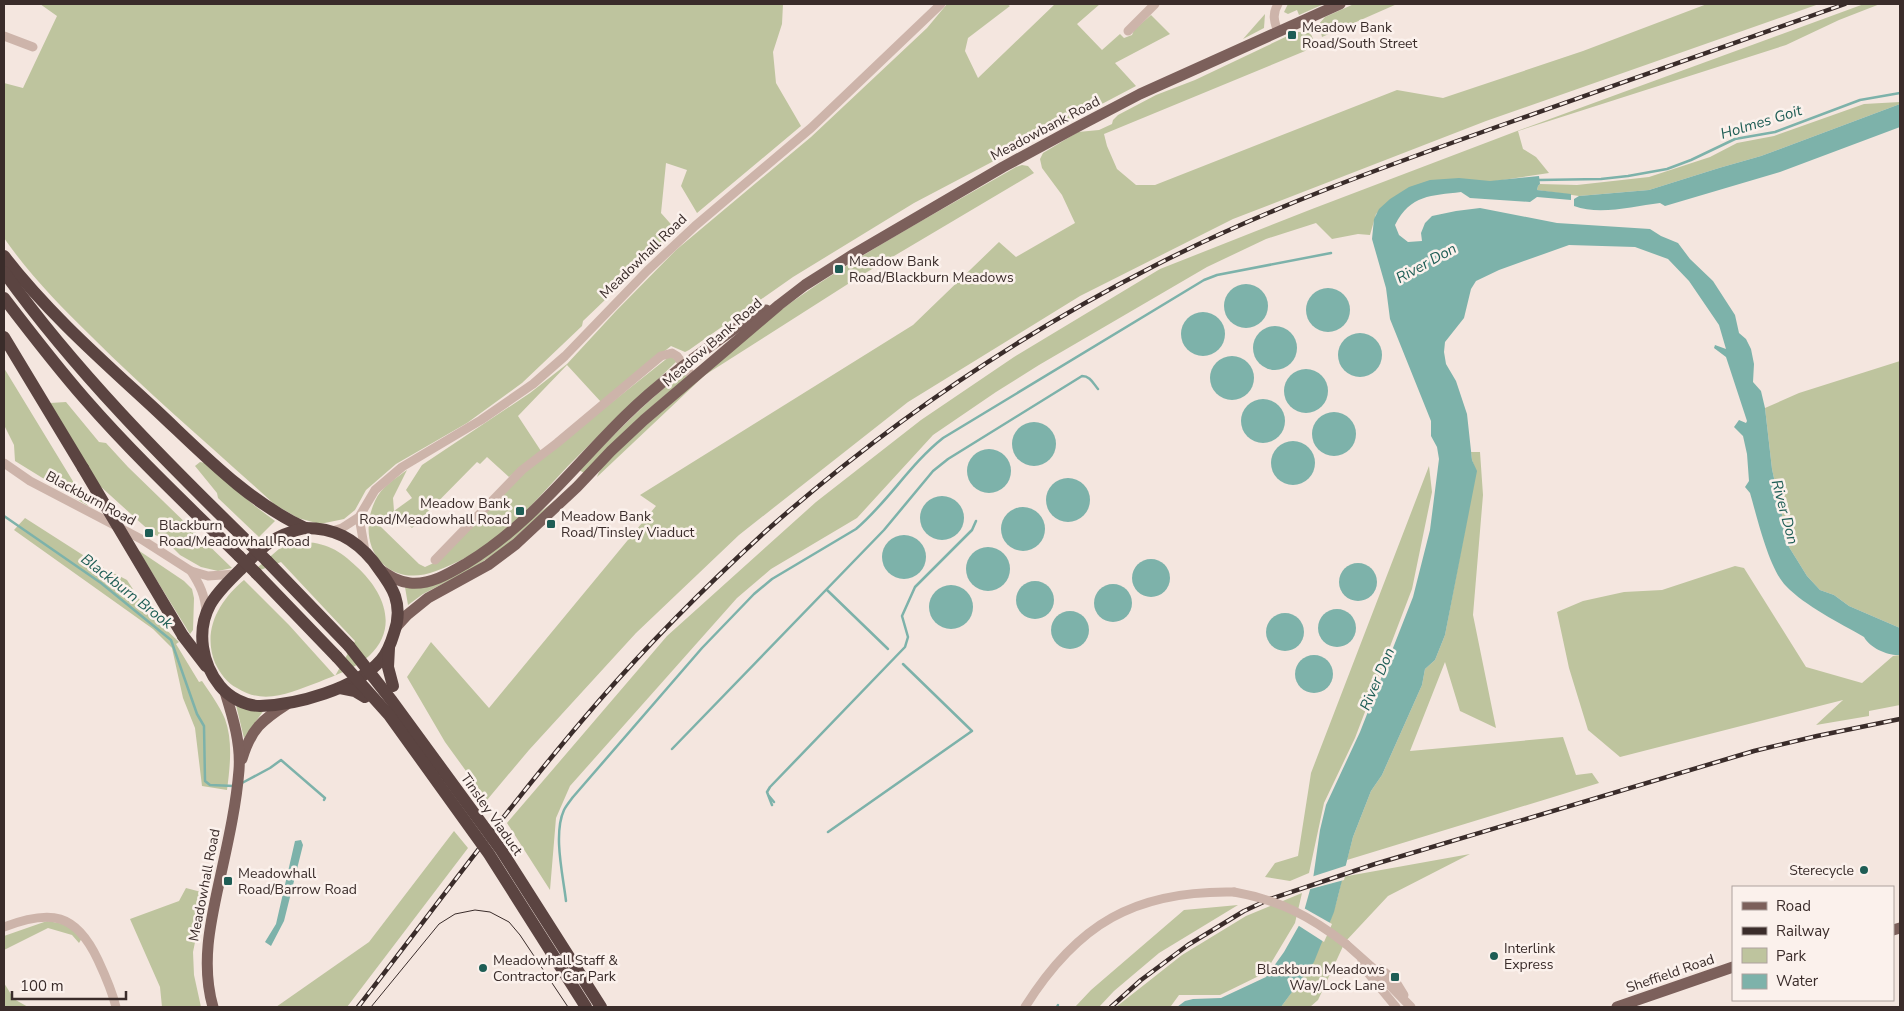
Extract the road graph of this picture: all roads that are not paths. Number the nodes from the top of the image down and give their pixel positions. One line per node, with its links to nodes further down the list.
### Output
1 (941, 4): 19 (street, Meadowhall Road)
2 (1155, 4): 5 (street)
3 (1278, 4): 6 (street)
4 (1340, 4): 6 (main road, Meadowbank Road)
5 (1128, 31)
6 (1278, 32): 12 (main road, Meadowbank Road)
7 (4, 36): 8 (street)
8 (33, 46)
9 (4, 256): 20 (highway)
10 (4, 272): 43 (highway, Tinsley Viaduct, bridge)
11 (4, 298): 42 (highway, Tinsley Viaduct, bridge)
12 (779, 305): 14 (main road, Meadow Bank Road); 15 (main road, Meadow Bank Road)
13 (4, 337): 30 (highway, bridge)
14 (684, 366): 15 (street); 17 (main road, Meadow Bank Road); 23 (street)
15 (694, 378): 18 (main road, Meadow Bank Road)
16 (4, 463): 25 (street, Blackburn Road)
17 (567, 477): 18 (main road); 24 (main road, Meadow Bank Road)
18 (578, 488): 28 (main road, Meadow Bank Road)
19 (359, 517): 21 (street, Meadowhall Road); 22 (street)
20 (305, 528): 21 (highway); 26 (highway)
21 (332, 531): 22 (highway)
22 (365, 551): 24 (highway)
23 (435, 560)
24 (379, 570): 28 (highway)
25 (191, 571): 26 (street, Blackburn Road); 27 (street, Blackburn Road)
26 (236, 574): 27 (highway)
27 (206, 614): 30 (highway)
28 (396, 627): 29 (highway)
29 (389, 648): 31 (highway); 44 (highway, Tinsley Viaduct)
30 (211, 672): 32 (highway)
31 (340, 688): 33 (highway); 41 (highway, bridge)
32 (225, 692): 33 (highway); 34 (main road, Meadowhall Road)
33 (289, 703): 34 (main road, Meadowhall Road)
34 (239, 773): 40 (main road, Meadowhall Road)
35 (4, 927): 39 (street)
36 (1361, 959): 38 (street); 45 (street, bridge); 46 (street)
37 (1732, 967): 47 (main road, Sheffield Road)
38 (1409, 1005)
39 (116, 1007)
40 (214, 1007)
41 (582, 1007)
42 (586, 1007)
43 (601, 1007)
44 (606, 1007)
45 (1025, 1007)
46 (1396, 1007)
47 (1617, 1007)

